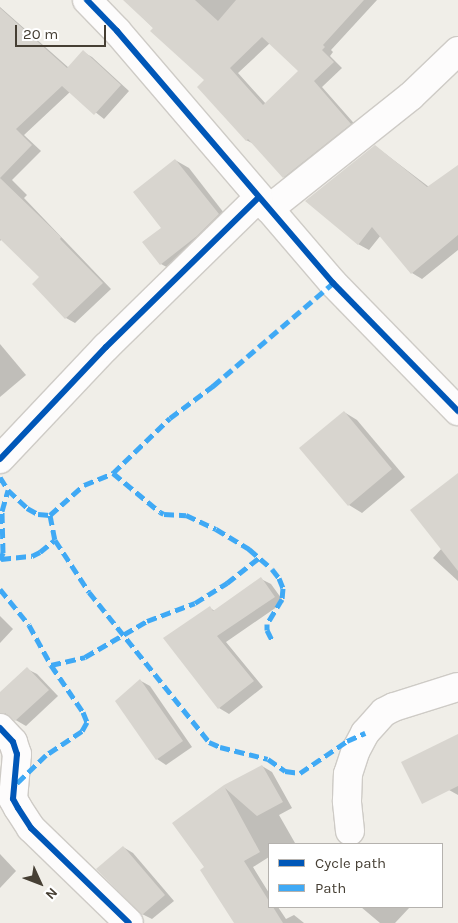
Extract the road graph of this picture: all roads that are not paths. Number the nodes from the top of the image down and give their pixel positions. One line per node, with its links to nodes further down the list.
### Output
1 (87, 0): 3 (street)
2 (458, 51): 3 (street)
3 (264, 204): 4 (street); 5 (street)
4 (458, 411)
5 (0, 459)
6 (458, 687): 8 (street)
7 (0, 728): 9 (street)
8 (350, 831)
9 (129, 923)

